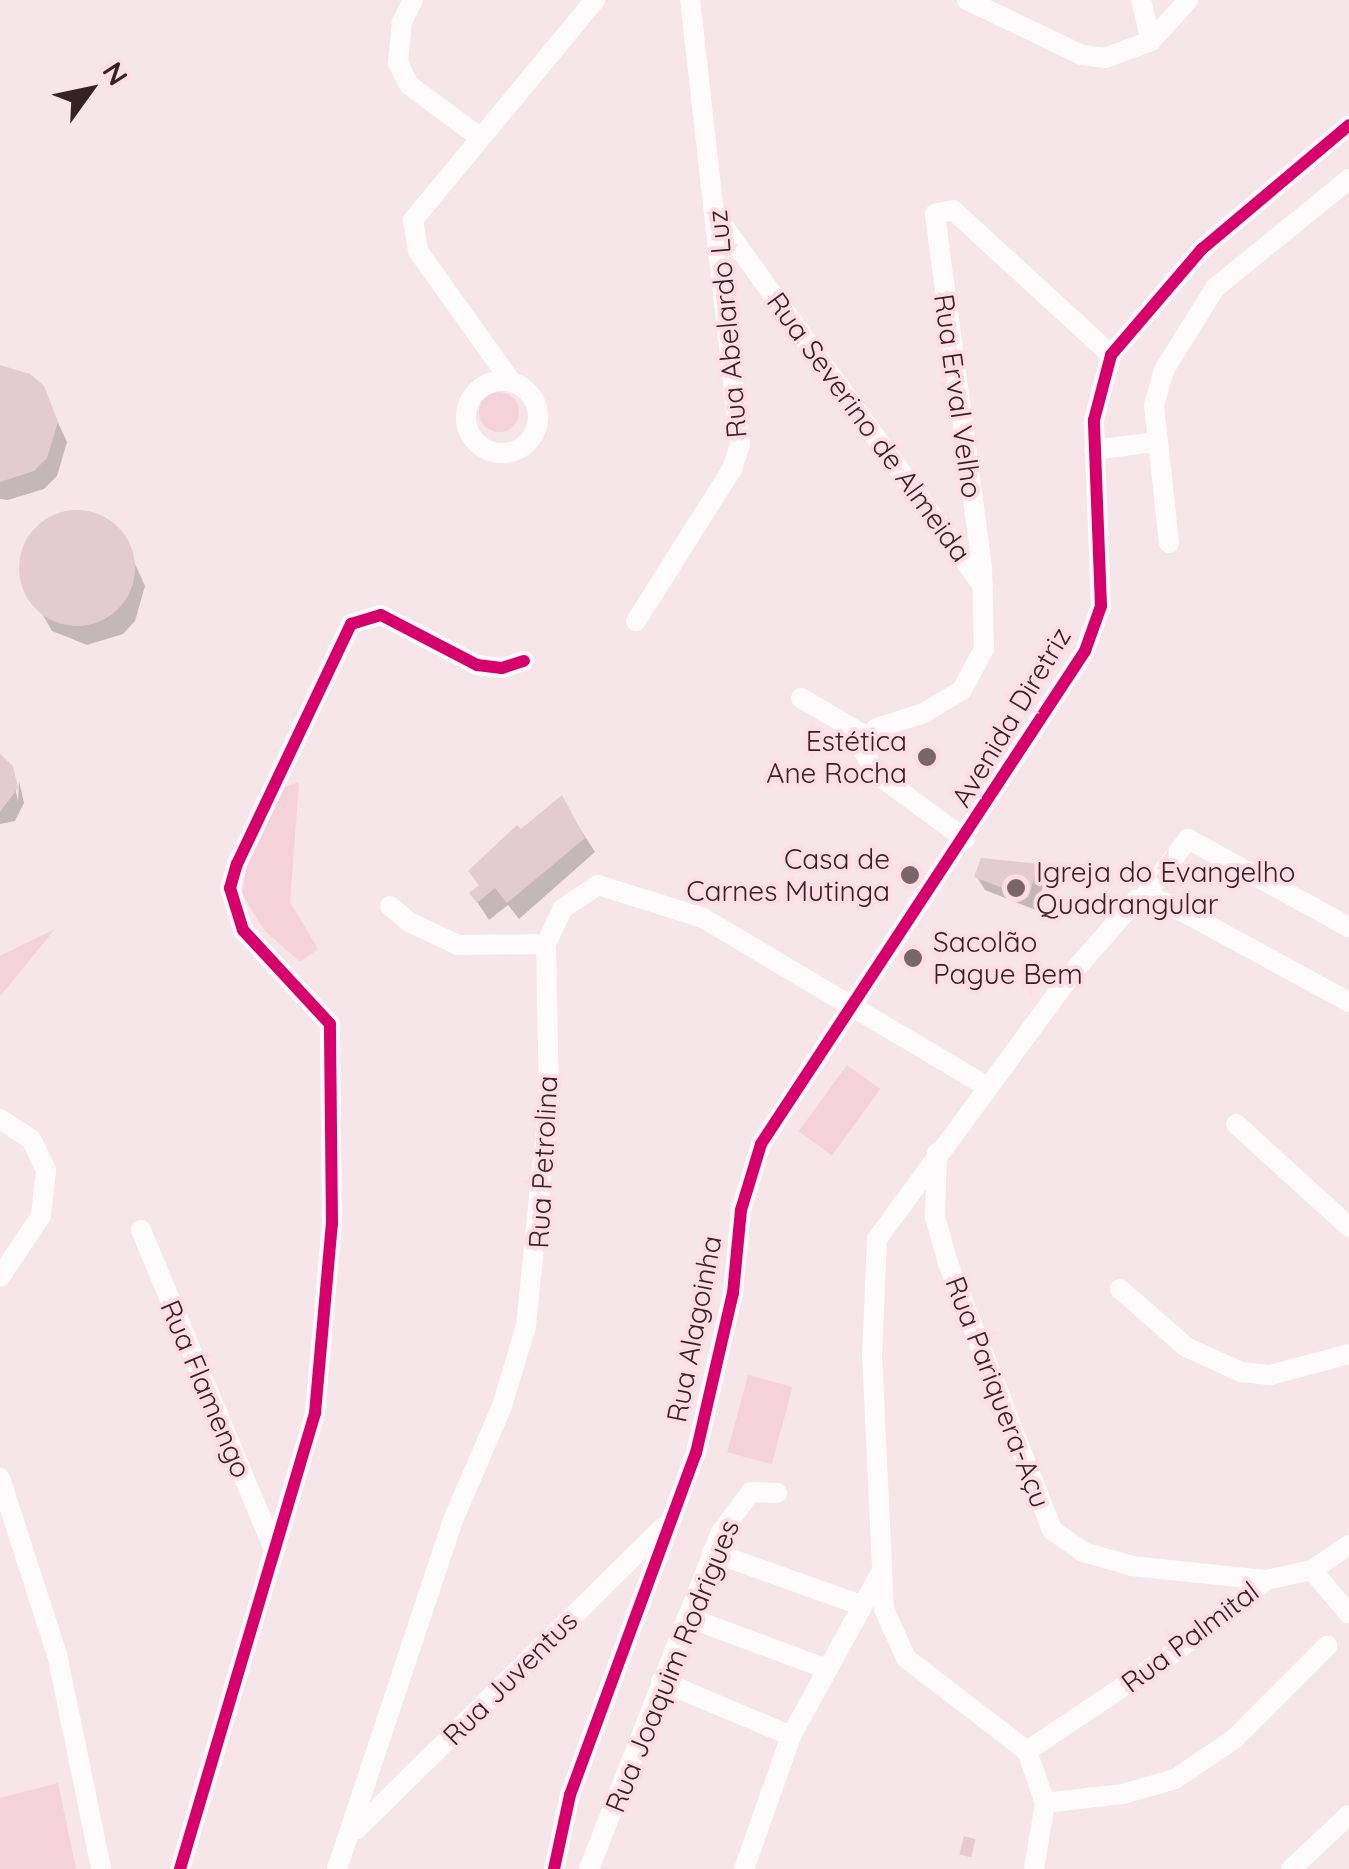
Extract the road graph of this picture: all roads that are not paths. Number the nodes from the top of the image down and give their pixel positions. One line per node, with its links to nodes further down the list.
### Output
1 (412, 0): 9 (street)
2 (595, 0): 9 (street)
3 (690, 0): 11 (street, Rua Abelardo Luz)
4 (967, 0): 7 (street)
5 (1141, 0): 7 (street)
6 (1188, 0): 7 (street)
7 (1151, 41)
8 (1349, 125): 12 (street)
9 (478, 136): 13 (street)
10 (1349, 180): 14 (street)
11 (718, 218): 17 (street, Rua Severino de Almeida); 18 (street, Rua Abelardo Luz)
12 (1110, 355): 15 (street, Avenida Diretriz); 17 (street, Rua Erval Velho)
13 (510, 380)
14 (1155, 442): 15 (street); 16 (street)
15 (1094, 450): 22 (street, Avenida Diretriz)
16 (1169, 543)
17 (984, 586): 21 (street, Rua Erval Velho)
18 (636, 621)
19 (524, 662): 42 (street)
20 (801, 698): 21 (street)
21 (866, 736): 22 (street)
22 (965, 839): 28 (street, Rua Alagoinha)
23 (1144, 897): 25 (street); 27 (street); 29 (street)
24 (390, 906): 26 (street)
25 (1349, 927)
26 (546, 944): 28 (street); 57 (street, Rua Petrolina)
27 (1349, 1002)
28 (855, 1006): 29 (street); 40 (street, Rua Alagoinha)
29 (986, 1086): 32 (street)
30 (0, 1119): 35 (street)
31 (1236, 1124): 33 (street)
32 (937, 1152): 45 (street); 46 (street, Rua Pariquera-Açu)
33 (1349, 1226)
34 (141, 1230): 42 (street, Rua Flamengo)
35 (0, 1277)
36 (1120, 1289): 37 (street)
37 (1349, 1354)
38 (0, 1478): 58 (street)
39 (777, 1493): 43 (street, Rua Joaquim Rodrigues)
40 (669, 1521): 57 (street, Rua Juventus); 61 (street, Rua Alagoinha)
41 (1349, 1545): 44 (street)
42 (273, 1547): 59 (street)
43 (712, 1552): 47 (street); 49 (street, Rua Joaquim Rodrigues)
44 (1312, 1570): 46 (street, Rua Palmital); 48 (street)
45 (880, 1574): 47 (street); 54 (street)
46 (1266, 1580): 54 (street, Rua Palmital)
47 (861, 1606): 51 (street)
48 (1349, 1614)
49 (687, 1617): 51 (street); 52 (street, Rua Joaquim Rodrigues)
50 (1327, 1646): 55 (street)
51 (824, 1668): 53 (street)
52 (662, 1682): 53 (street); 62 (street, Rua Joaquim Rodrigues)
53 (791, 1736): 63 (street)
54 (1027, 1751): 55 (street)
55 (1045, 1803): 64 (street)
56 (1349, 1815): 65 (street)
57 (351, 1835): 60 (street, Rua Petrolina)
58 (101, 1869)
59 (180, 1869)
60 (337, 1869)
61 (554, 1869)
62 (590, 1869)
63 (744, 1869)
64 (1034, 1869)
65 (1291, 1869)

